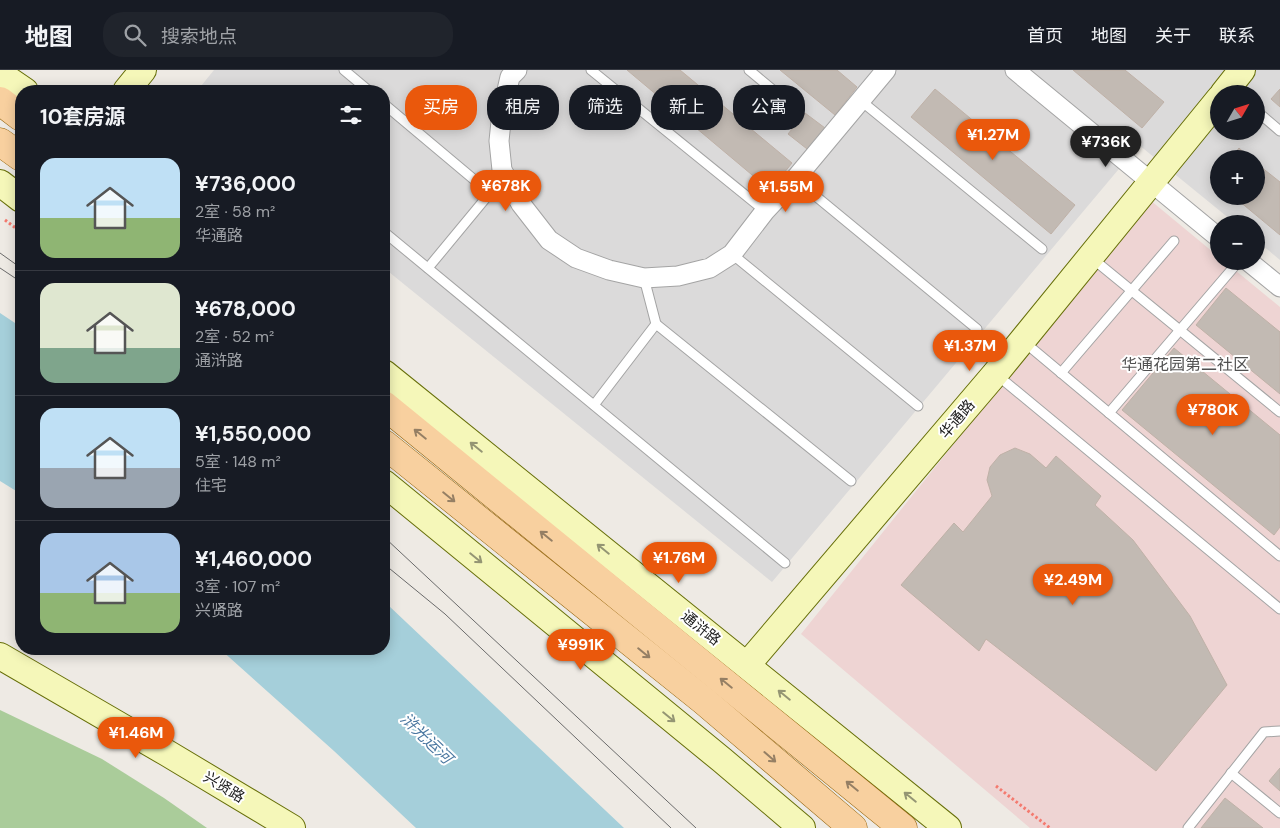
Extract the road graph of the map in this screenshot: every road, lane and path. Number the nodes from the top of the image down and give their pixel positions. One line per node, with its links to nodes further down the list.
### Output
1 (144, 70): 11 (main road)
2 (344, 70): 12 (lane)
3 (591, 70): 30 (lane)
4 (749, 70): 13 (lane)
5 (886, 70): 15 (street)
6 (1015, 70): 27 (street)
7 (1242, 70): 14 (main road)
8 (510, 72): 24 (street)
9 (0, 74): 10 (main road)
10 (16, 85)
11 (131, 85)
12 (362, 85)
13 (767, 85)
14 (1230, 85)
15 (860, 100): 25 (street); 36 (lane)
16 (0, 102): 19 (main road)
17 (390, 109): 28 (lane)
18 (1210, 110): 27 (main road, 华通路)
19 (15, 112)
20 (1265, 119): 21 (lane)
21 (1280, 131)
22 (0, 142): 23 (main road)
23 (15, 153)
24 (502, 170): 28 (lane); 42 (street)
25 (795, 179): 30 (street); 46 (lane)
26 (0, 183): 29 (main road)
27 (1151, 183): 33 (street); 38 (main road, 华通路)
28 (490, 192): 39 (lane)
29 (15, 194)
30 (765, 211): 37 (street)
31 (0, 216): 32 (path)
32 (15, 227)
33 (1210, 231)
34 (390, 237): 39 (lane)
35 (1174, 241): 44 (lane)
36 (1042, 249)
37 (732, 254): 42 (street); 53 (lane)
38 (1090, 257): 44 (lane); 48 (main road, 华通路)
39 (428, 268): 52 (lane)
40 (1231, 270): 47 (lane)
41 (1259, 270): 43 (street)
42 (644, 278): 45 (lane)
43 (1280, 287)
44 (1131, 290): 47 (lane); 49 (lane)
45 (656, 324): 52 (lane); 58 (lane)
46 (977, 329)
47 (1180, 330): 55 (lane); 56 (lane)
48 (1022, 341): 49 (lane); 50 (main road, 华通路)
49 (1061, 373): 56 (lane)
50 (996, 374): 62 (lane); 64 (main road, 华通路)
51 (390, 378): 64 (main road, 通浒路, one-way to 51)
52 (594, 405): 61 (lane)
53 (918, 406)
54 (390, 410): 72 (main road, 通浒路, one-way to 54)
55 (1280, 412)
56 (1109, 413): 60 (lane)
57 (390, 449): 71 (main road, one-way to 71)
58 (851, 481)
59 (390, 488): 70 (main road, one-way to 70)
60 (1278, 550)
61 (785, 563)
62 (1280, 609)
63 (0, 656): 69 (main road, 兴贤路)
64 (747, 665): 73 (main road, 通浒路, one-way to 64)
65 (1280, 731): 66 (lane)
66 (1231, 773): 68 (lane); 75 (lane)
67 (996, 786): 74 (path)
68 (1280, 813)
69 (292, 828)
70 (802, 828)
71 (853, 828)
72 (903, 828)
73 (948, 828)
74 (1050, 828)
75 (1188, 828)

